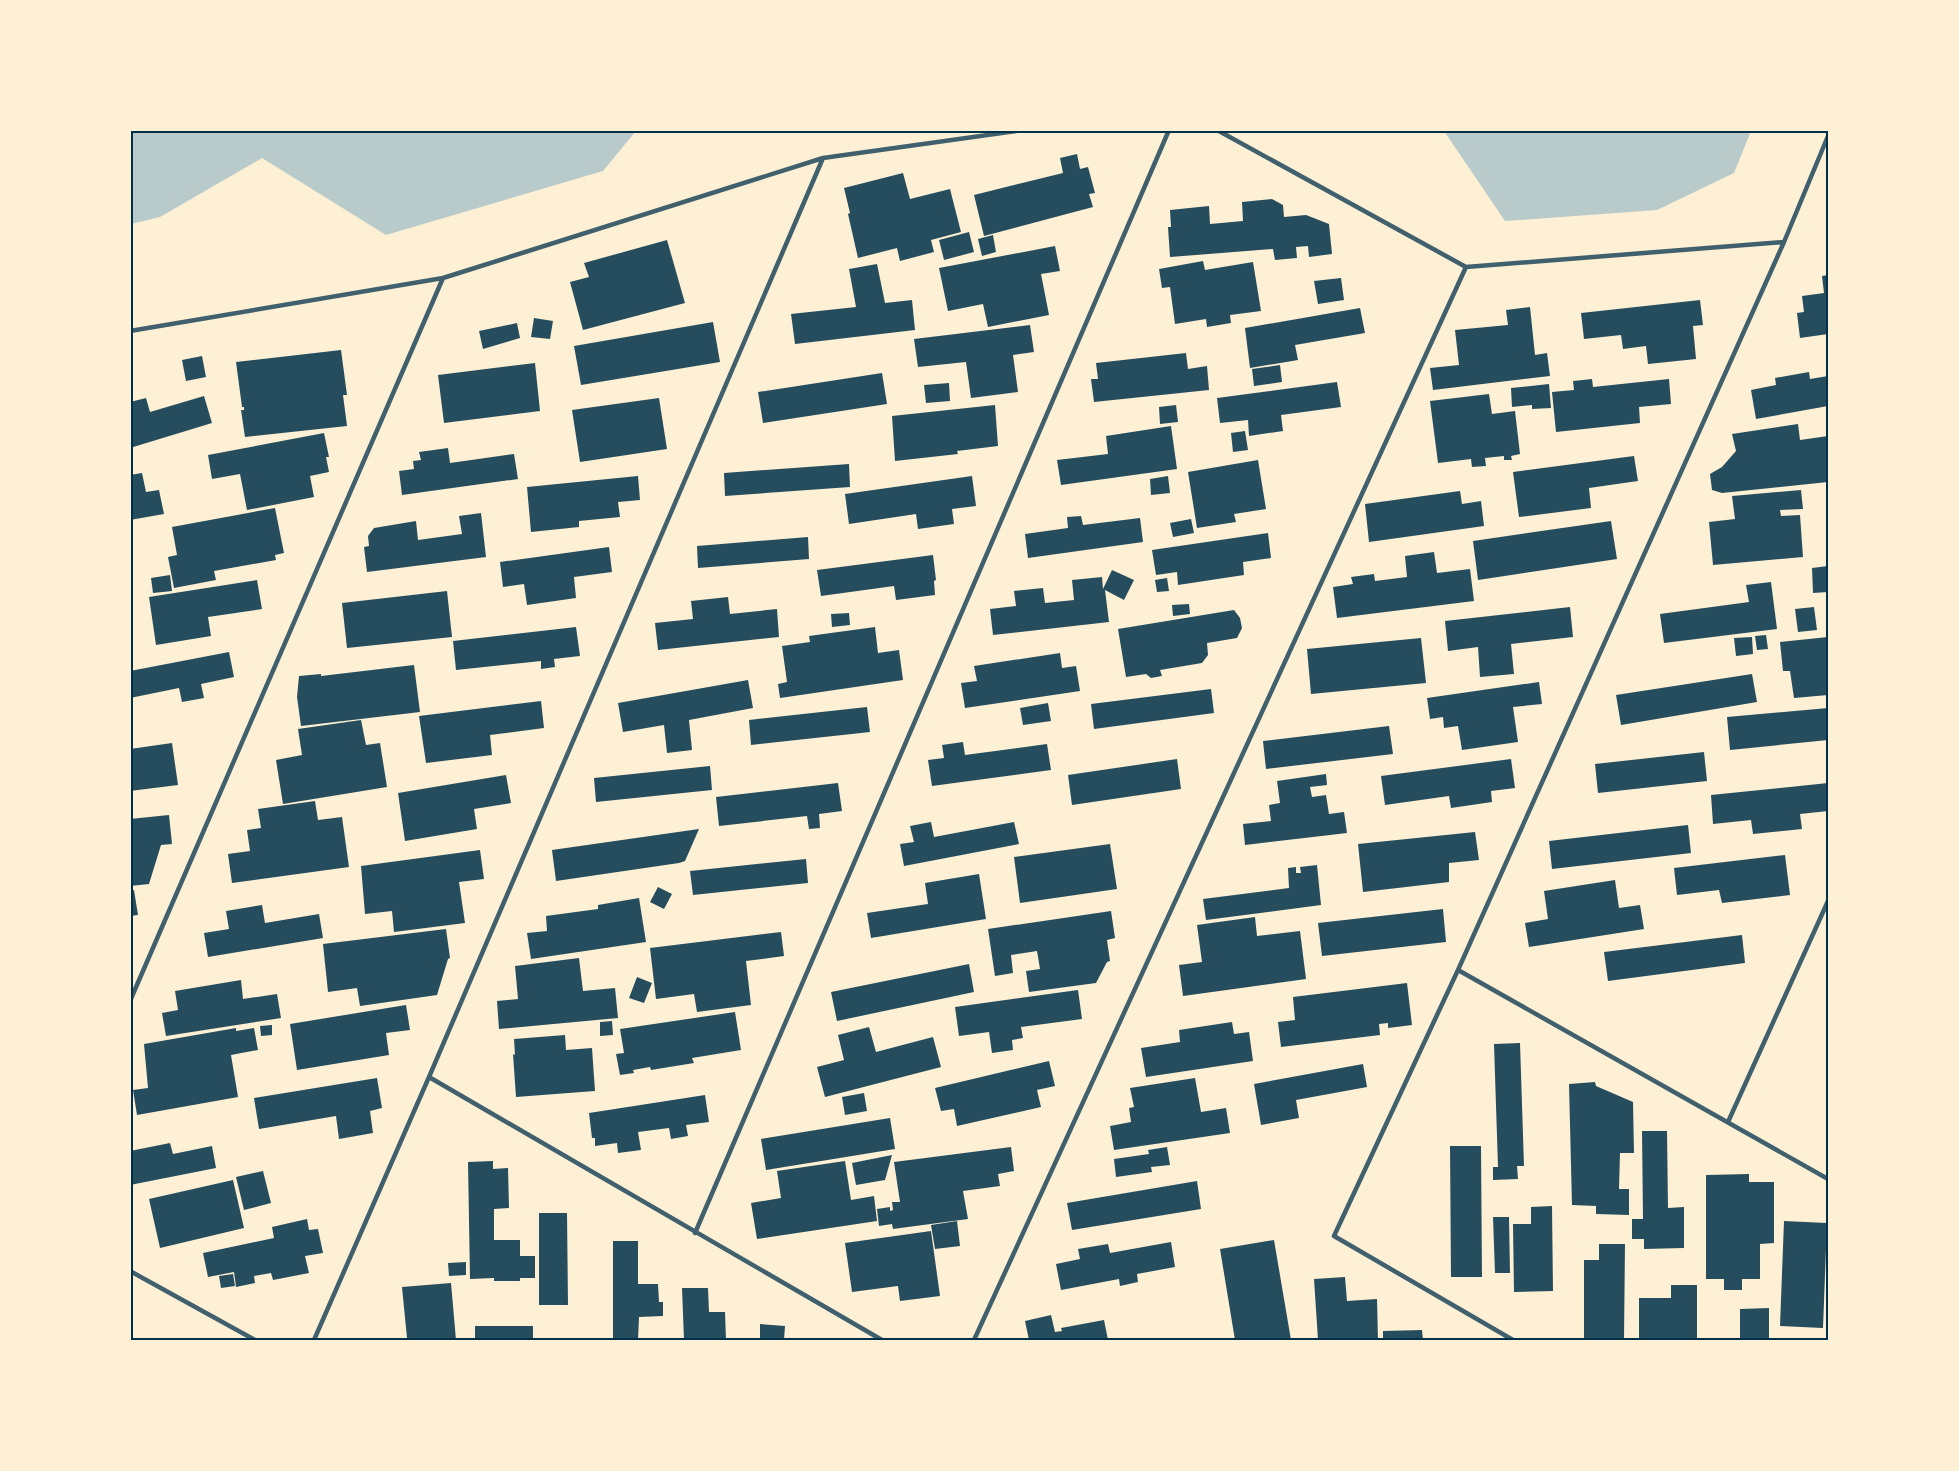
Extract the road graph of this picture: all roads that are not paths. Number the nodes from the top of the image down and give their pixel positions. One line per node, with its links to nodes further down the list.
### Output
1 (1023, 130): 5 (lane)
2 (1169, 130): 16 (lane)
3 (1217, 130): 7 (lane)
4 (1828, 136): 6 (lane)
5 (823, 158): 8 (lane); 13 (lane)
6 (1784, 242): 7 (lane); 11 (lane)
7 (1466, 267): 21 (lane)
8 (443, 279): 9 (lane); 12 (lane)
9 (130, 331)
10 (1828, 901): 14 (lane)
11 (1458, 970): 14 (lane); 22 (lane)
12 (130, 1001)
13 (429, 1077): 16 (lane); 19 (lane)
14 (1728, 1122): 15 (lane)
15 (1828, 1179)
16 (695, 1233): 20 (lane)
17 (130, 1271): 18 (lane)
18 (255, 1341)
19 (314, 1341)
20 (882, 1341)
21 (974, 1341)
22 (1513, 1341)

